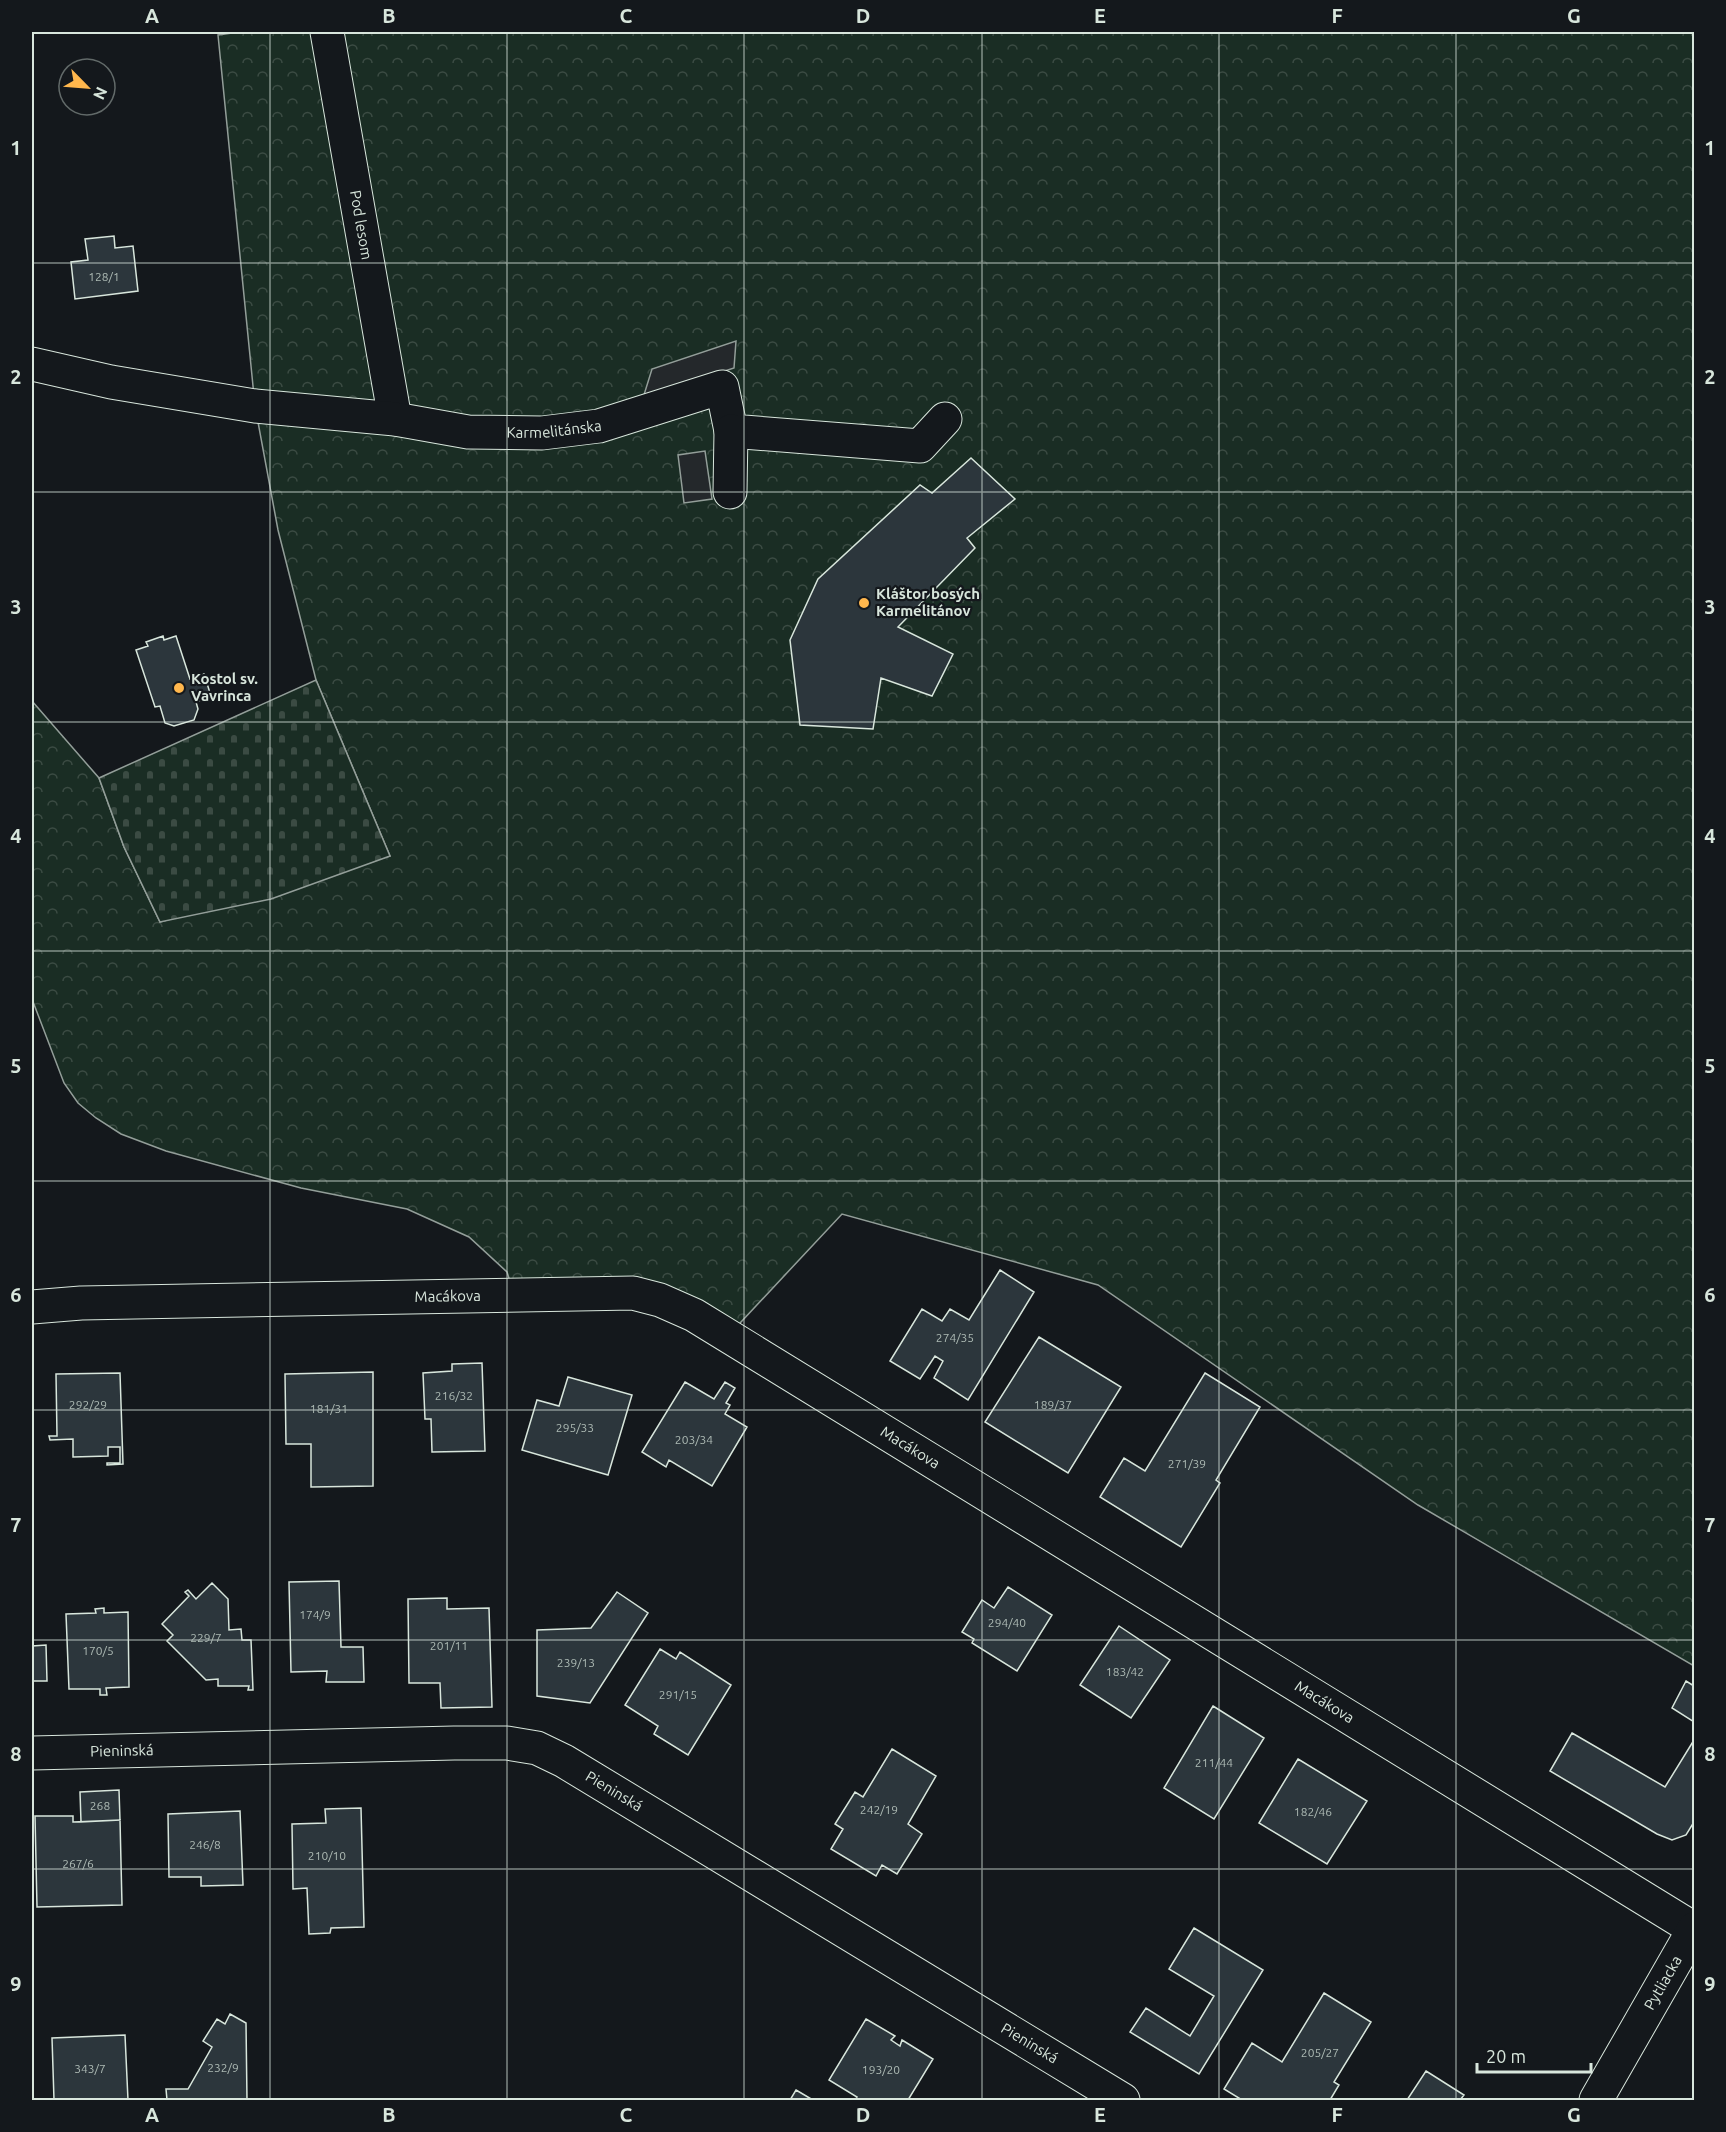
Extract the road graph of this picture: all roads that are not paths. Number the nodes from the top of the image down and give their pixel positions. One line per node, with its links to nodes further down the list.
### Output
1 (327, 32): 3 (street, Pod lesom)
2 (32, 364): 3 (street, Karmelitánska)
3 (395, 419): 5 (street, Karmelitánska)
4 (945, 419): 5 (street)
5 (730, 431): 6 (street)
6 (730, 492)
7 (32, 1307): 9 (street, Macákova)
8 (32, 1753): 10 (street, Pieninská)
9 (1695, 1929): 11 (street, Pytliacka)
10 (1123, 2100)
11 (1596, 2100)

